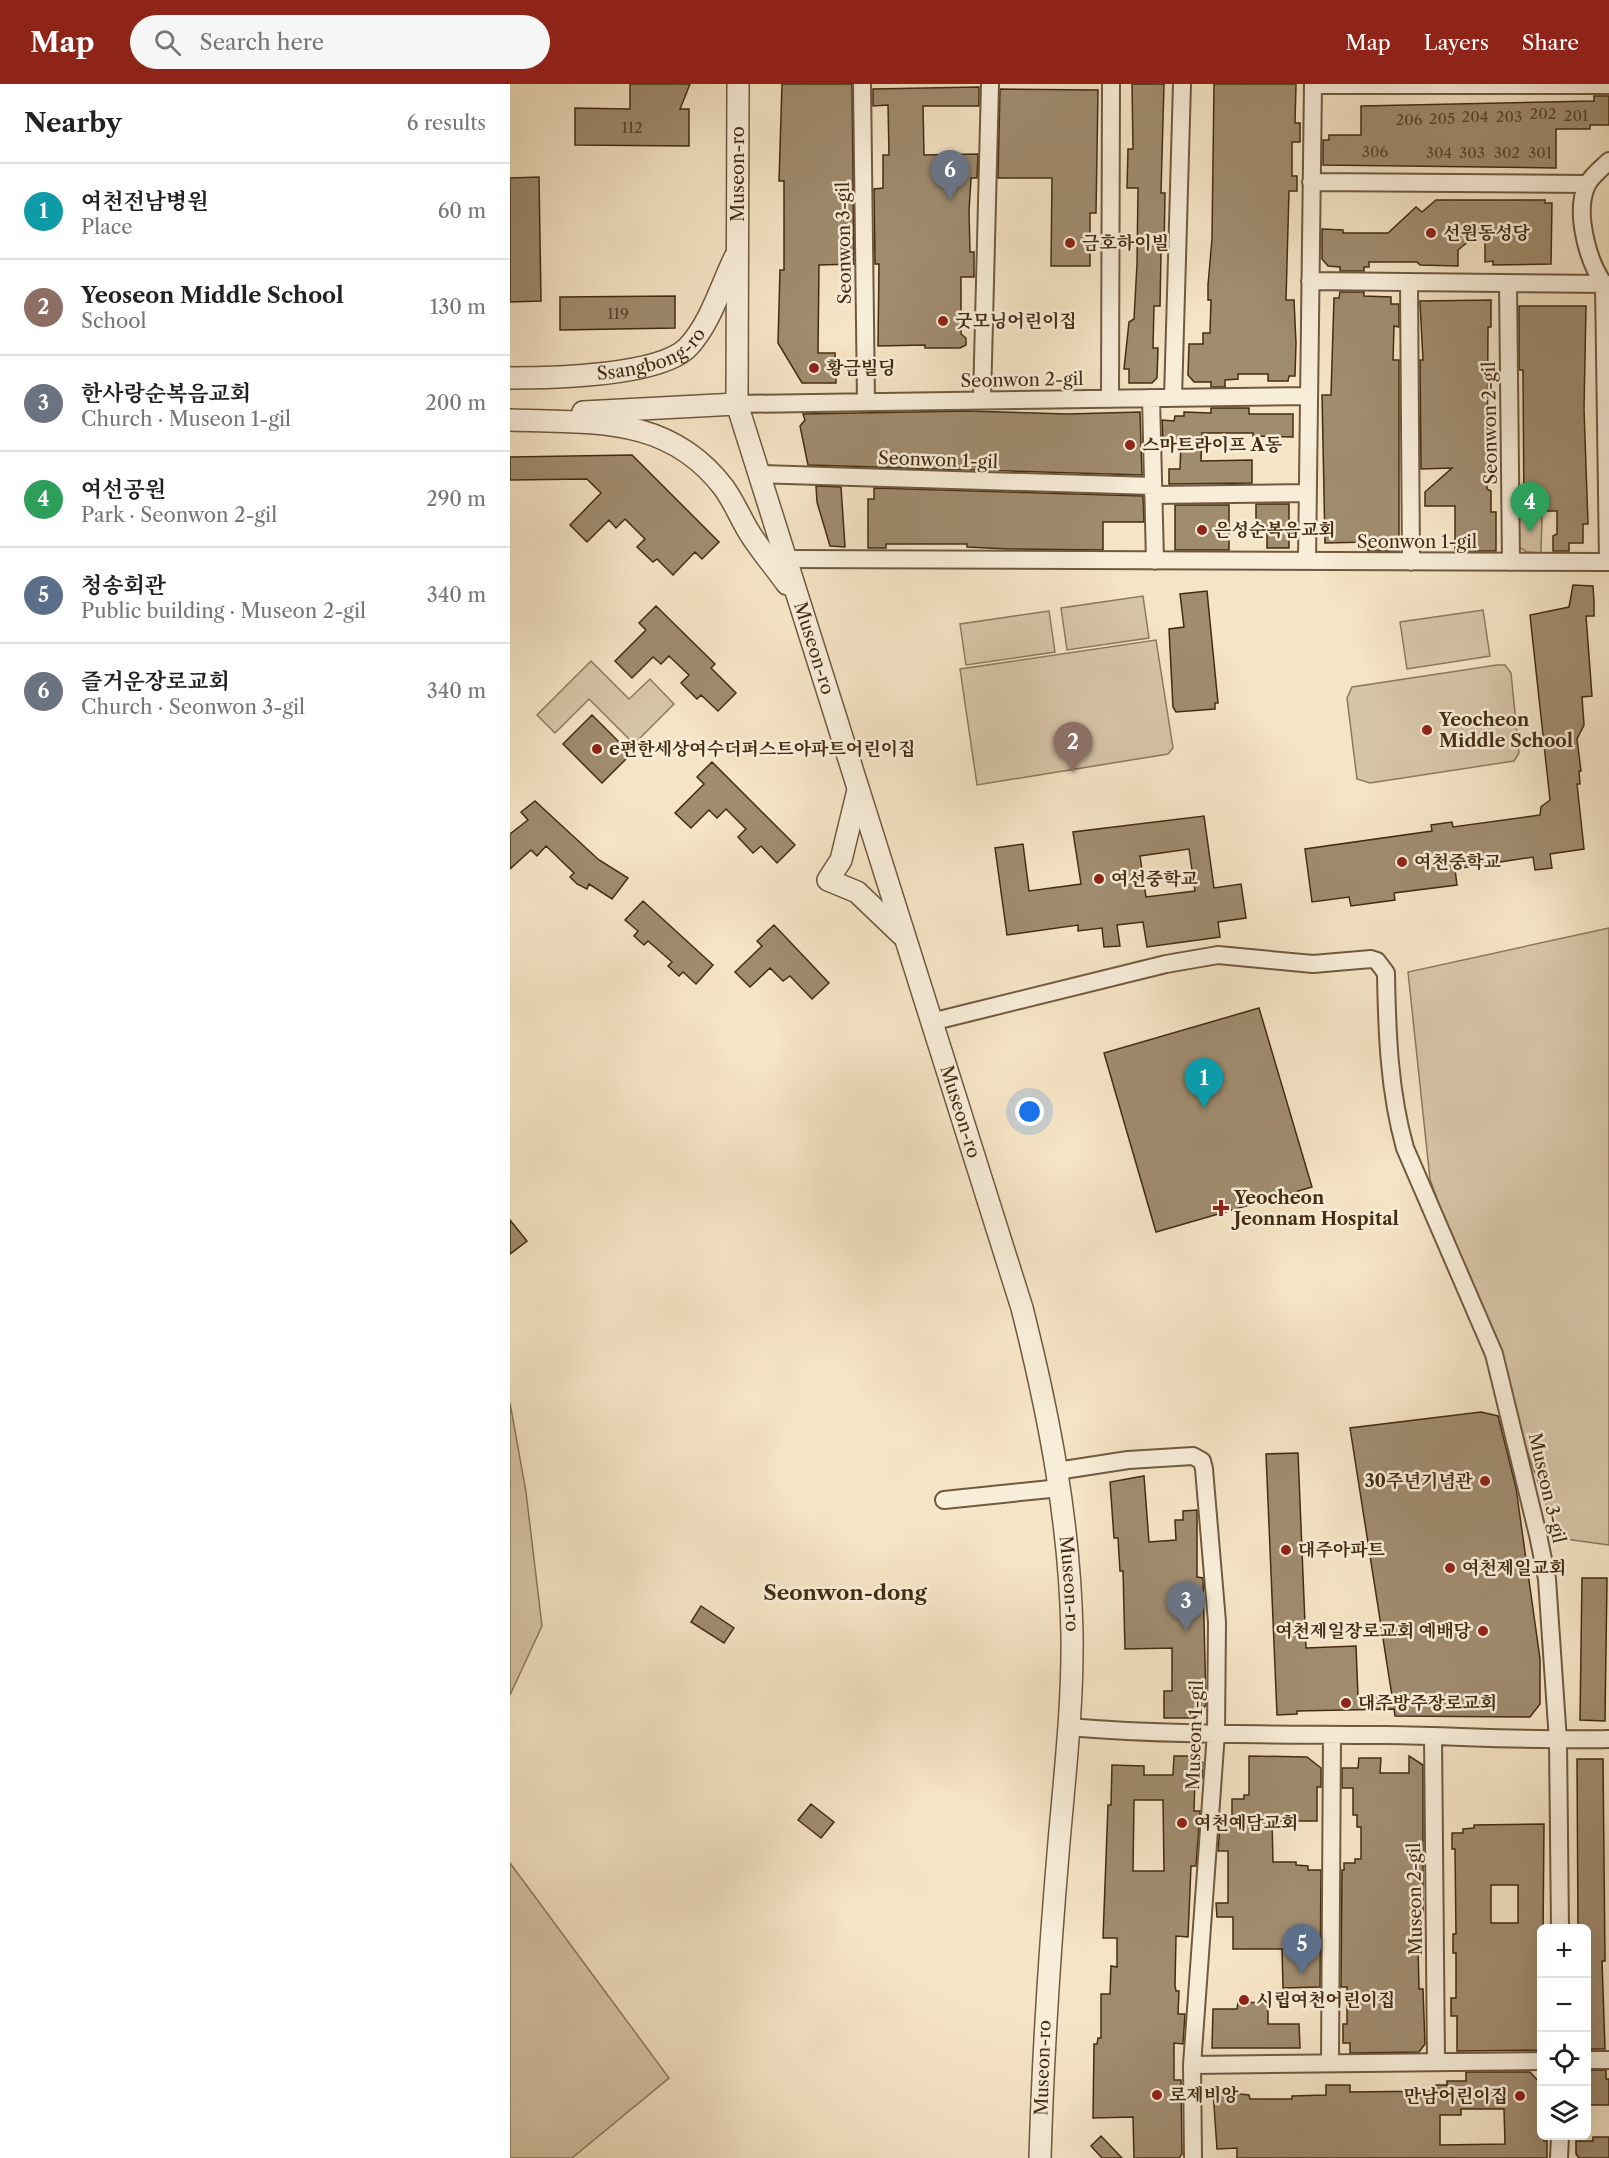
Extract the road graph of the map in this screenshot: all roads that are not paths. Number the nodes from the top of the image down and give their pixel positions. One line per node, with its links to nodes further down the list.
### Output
1 (738, 84): 11 (street, Museon-ro)
2 (862, 84): 22 (street, Seonwon 3-gil)
3 (990, 84): 21 (street)
4 (1111, 84): 20 (street)
5 (1182, 84): 19 (street)
6 (1313, 84): 7 (street); 9 (street)
7 (1609, 85)
8 (1609, 161): 10 (street)
9 (1311, 182): 10 (street); 12 (street)
10 (1587, 184): 15 (street)
11 (737, 251): 16 (street, Ssangbong-ro); 23 (street, Museon-ro)
12 (1310, 281): 13 (street); 17 (street)
13 (1410, 282): 14 (street); 32 (street)
14 (1508, 283): 15 (street); 33 (street, Seonwon 2-gil)
15 (1607, 284): 34 (street)
16 (510, 378)
17 (1309, 396): 19 (street, Seonwon 2-gil); 28 (street)
18 (1150, 398): 19 (street, Seonwon 2-gil); 20 (street, Seonwon 2-gil); 27 (street)
19 (1173, 398)
20 (1110, 399): 21 (street, Seonwon 2-gil)
21 (982, 400): 22 (street, Seonwon 2-gil)
22 (866, 402): 23 (street, Seonwon 2-gil)
23 (737, 404): 24 (street); 26 (street, Museon-ro)
24 (510, 416)
25 (510, 420): 35 (street)
26 (758, 474): 27 (street, Seonwon 1-gil); 29 (street, Museon-ro)
27 (1153, 490): 28 (street, Seonwon 1-gil); 30 (street)
28 (1307, 493): 31 (street)
29 (785, 559): 30 (street, Seonwon 1-gil); 35 (street, Museon-ro)
30 (1155, 561): 31 (street, Seonwon 1-gil)
31 (1306, 561): 32 (street, Seonwon 1-gil)
32 (1411, 562): 33 (street, Seonwon 1-gil)
33 (1511, 562): 34 (street, Seonwon 1-gil)
34 (1608, 562)
35 (798, 598): 36 (street, Museon-ro)
36 (858, 789): 37 (street, Museon-ro); 37 (street)
37 (905, 937): 38 (street, Museon-ro)
38 (931, 1022): 39 (street, Museon-ro); 46 (street, Museon 3-gil)
39 (1058, 1480): 40 (street); 41 (street, Museon-ro); 42 (street, Museon 1-gil)
40 (944, 1500)
41 (1068, 1727): 42 (street); 55 (street, Museon-ro)
42 (1216, 1734): 43 (street); 53 (street, Museon 1-gil)
43 (1332, 1735): 44 (street); 52 (street)
44 (1433, 1736): 46 (street); 51 (street, Museon 2-gil)
45 (1609, 1739): 46 (street)
46 (1558, 1741): 47 (street, Museon 3-gil)
47 (1560, 1924)
48 (1591, 2060): 49 (street)
49 (1609, 2060)
50 (1537, 2061): 51 (street)
51 (1436, 2062): 52 (street)
52 (1330, 2063): 53 (street)
53 (1192, 2065): 56 (street, Museon 1-gil)
54 (1560, 2140): 57 (street)
55 (1040, 2158)
56 (1193, 2158)
57 (1559, 2158)

